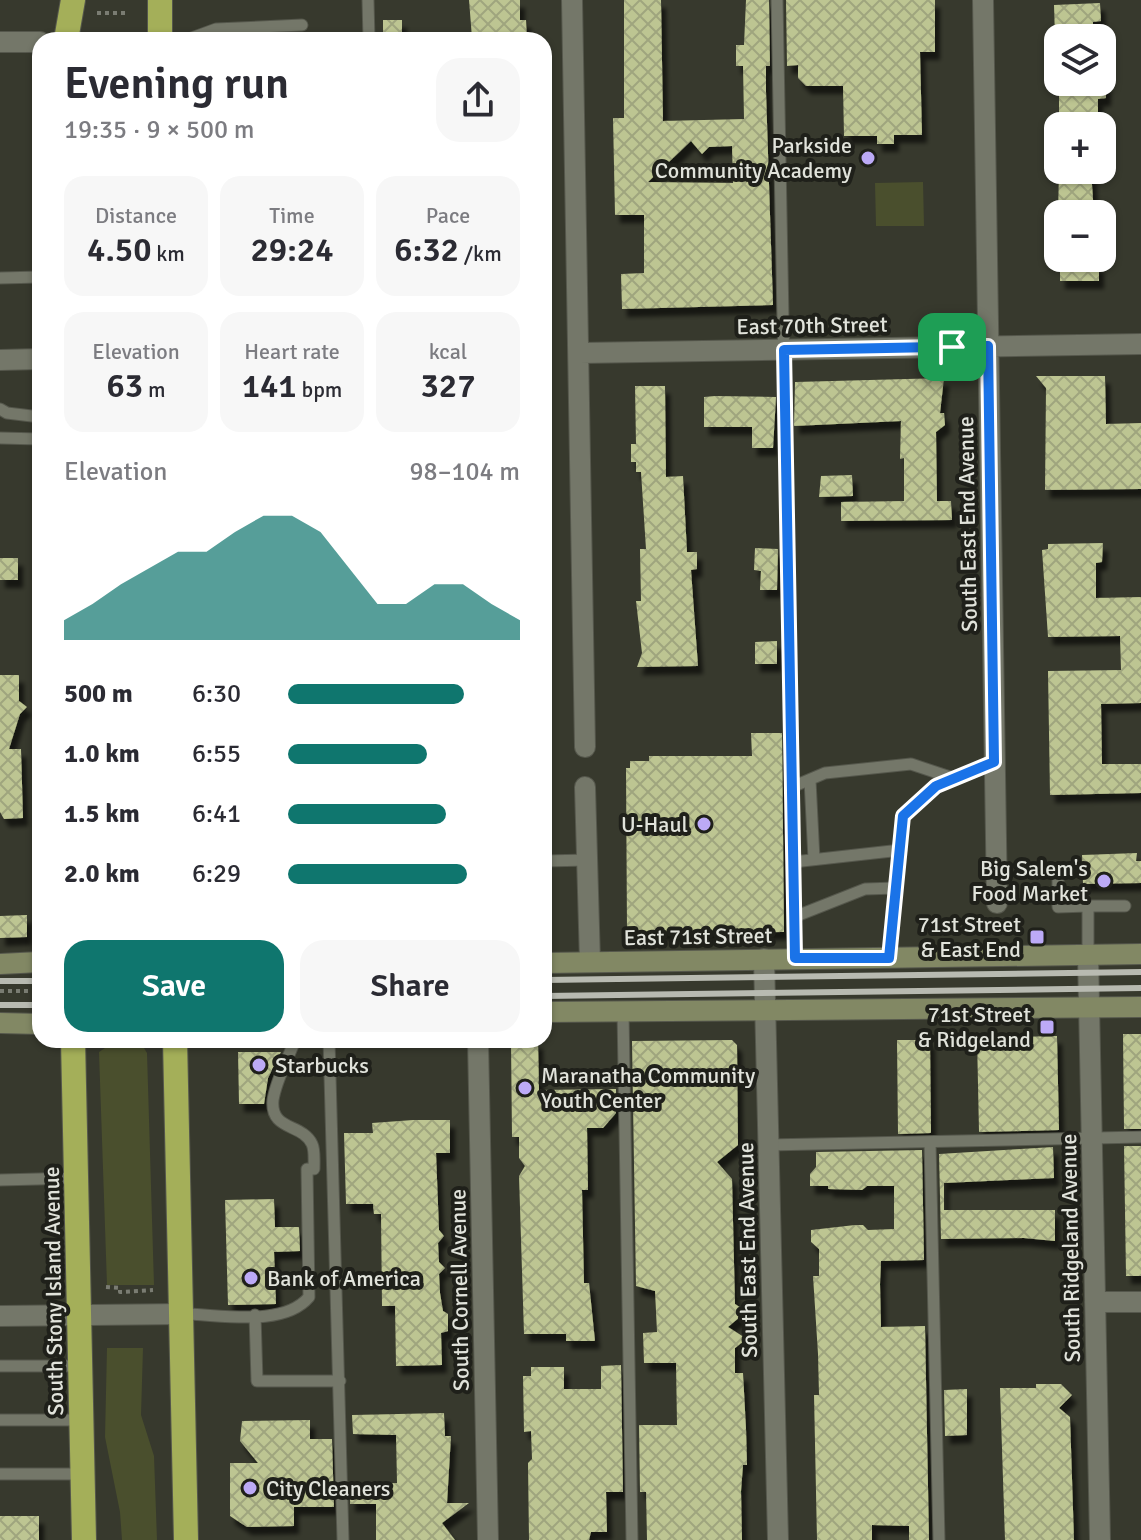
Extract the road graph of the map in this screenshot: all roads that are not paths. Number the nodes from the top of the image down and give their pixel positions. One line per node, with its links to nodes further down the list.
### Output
1 (73, 0): 8 (highway)
2 (160, 0): 9 (highway)
3 (368, 0): 11 (lane)
4 (572, 0): 19 (street)
5 (777, 0): 18 (lane)
6 (983, 0): 17 (street, South East End Avenue)
7 (302, 25): 10 (lane)
8 (67, 32)
9 (158, 32)
10 (208, 32)
11 (369, 32)
12 (0, 42): 13 (street)
13 (32, 42)
14 (32, 277): 15 (lane)
15 (0, 278)
16 (1141, 344): 17 (street, East 70th Street)
17 (988, 346): 18 (street, East 70th Street); 27 (street, South East End Avenue)
18 (784, 350): 19 (street, East 70th Street); 31 (lane)
19 (580, 353): 26 (street)
20 (32, 359): 21 (street)
21 (0, 360)
22 (0, 409): 23 (lane)
23 (32, 415)
24 (0, 438): 25 (lane)
25 (32, 439)
26 (585, 747)
27 (994, 762): 28 (lane); 39 (street, South East End Avenue)
28 (953, 778): 29 (lane); 32 (lane)
29 (810, 780): 31 (lane); 33 (lane)
30 (585, 787): 34 (street)
31 (792, 787): 36 (lane)
32 (901, 850): 33 (lane); 38 (lane)
33 (814, 859): 36 (lane)
34 (588, 860): 35 (lane); 49 (street)
35 (552, 861)
36 (793, 862): 42 (lane)
37 (1058, 873): 40 (lane)
38 (896, 888): 42 (lane); 46 (lane)
39 (997, 903)
40 (1088, 906): 41 (lane); 44 (lane)
41 (1125, 906)
42 (794, 917): 45 (lane)
43 (1141, 954): 44 (main road, East 71st Street)
44 (1088, 955): 46 (main road, East 71st Street); 53 (street, South Ridgeland Avenue)
45 (795, 958): 46 (main road, East 71st Street); 47 (main road, East 71st Street)
46 (889, 958)
47 (764, 959): 49 (main road, East 71st Street); 54 (street, South East End Avenue)
48 (32, 962): 51 (main road)
49 (590, 962): 50 (main road, East 71st Street)
50 (552, 963)
51 (0, 964)
52 (1141, 1007): 53 (main road)
53 (1090, 1008): 54 (main road); 65 (street, South Ridgeland Avenue)
54 (765, 1010): 56 (main road); 67 (street, South East End Avenue)
55 (552, 1012): 56 (main road)
56 (623, 1012): 87 (lane)
57 (0, 1023): 58 (main road)
58 (32, 1024)
59 (73, 1048): 68 (highway, South Stony Island Avenue)
60 (175, 1048): 72 (highway)
61 (292, 1048): 73 (lane)
62 (329, 1048): 78 (lane)
63 (478, 1048): 86 (street, South Cornell Avenue)
64 (1141, 1137): 65 (lane)
65 (1092, 1138): 66 (lane); 70 (street, South Ridgeland Avenue)
66 (930, 1142): 67 (lane); 89 (lane)
67 (768, 1145): 88 (street, South East End Avenue)
68 (76, 1178): 69 (lane); 75 (highway, South Stony Island Avenue)
69 (0, 1180)
70 (1095, 1302): 71 (street); 90 (street, South Ridgeland Avenue)
71 (1141, 1302)
72 (182, 1314): 73 (lane); 75 (street); 84 (highway)
73 (255, 1315): 78 (lane)
74 (0, 1316): 75 (street)
75 (79, 1316): 77 (highway, South Stony Island Avenue)
76 (0, 1366): 77 (lane)
77 (80, 1366): 80 (highway, South Stony Island Avenue)
78 (340, 1381): 85 (lane)
79 (0, 1420): 80 (lane)
80 (82, 1420): 82 (highway, South Stony Island Avenue)
81 (0, 1474): 82 (lane)
82 (83, 1474): 83 (highway, South Stony Island Avenue)
83 (84, 1540)
84 (186, 1540)
85 (343, 1540)
86 (488, 1540)
87 (632, 1540)
88 (778, 1540)
89 (939, 1540)
90 (1100, 1540)

